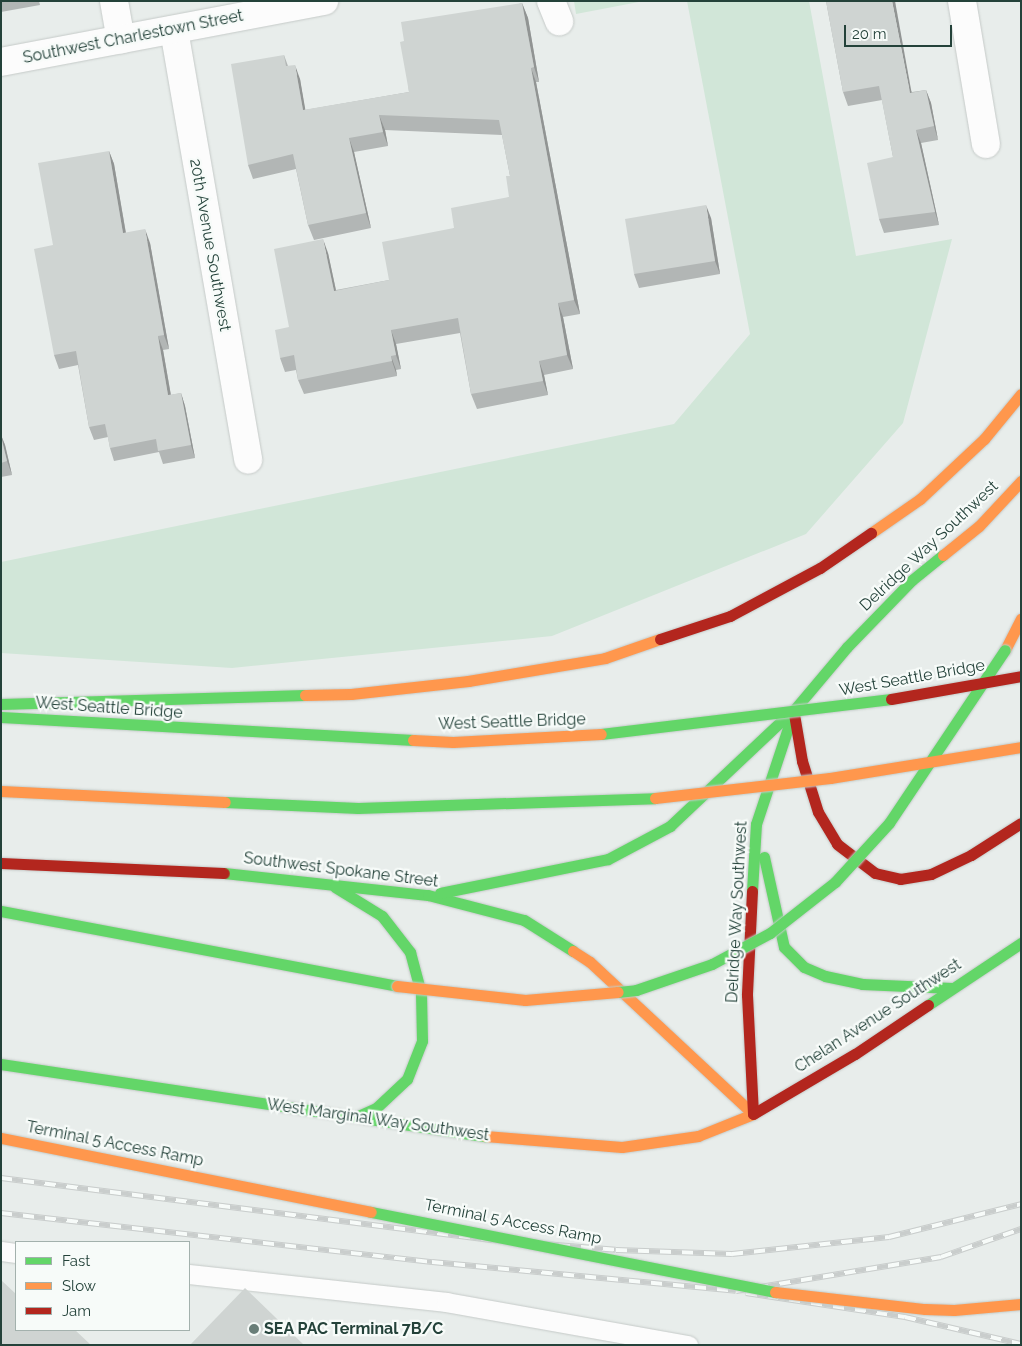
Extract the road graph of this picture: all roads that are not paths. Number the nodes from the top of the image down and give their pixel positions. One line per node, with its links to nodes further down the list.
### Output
1 (114, 1): 5 (street)
2 (324, 1): 4 (street, Southwest Charlestown Street)
3 (962, 1): 7 (street)
4 (174, 30): 5 (street, Southwest Charlestown Street); 11 (street, 20th Avenue Southwest)
5 (122, 39): 6 (street, Southwest Charlestown Street)
6 (1, 62)
7 (986, 144)
8 (1021, 382): 10 (main road)
9 (1021, 394): 10 (main road)
10 (984, 438): 17 (main road)
11 (248, 460)
12 (1021, 481): 18 (main road, Delridge Way Southwest)
13 (1021, 619): 15 (main road)
14 (1021, 635): 15 (main road)
15 (1005, 650): 27 (main road, bridge)
16 (1021, 676): 19 (main road, West Seattle Bridge, bridge)
17 (1, 704)
18 (794, 710): 22 (main road); 23 (main road, Delridge Way Southwest); 26 (main road)
19 (1, 717)
20 (1021, 747): 21 (main road, bridge)
21 (1, 790)
22 (1021, 822)
23 (756, 824): 29 (main road); 31 (main road, Delridge Way Southwest)
24 (1, 863): 25 (main road, Southwest Spokane Street)
25 (327, 882): 26 (main road, Southwest Spokane Street); 32 (main road)
26 (428, 895): 31 (main road, Southwest Spokane Street)
27 (1, 911)
28 (1021, 943): 29 (main road, Chelan Avenue Southwest)
29 (952, 988): 31 (main road, Chelan Avenue Southwest)
30 (1, 1064): 32 (main road, West Marginal Way Southwest)
31 (753, 1114): 32 (main road, West Marginal Way Southwest)
32 (356, 1117)
33 (1, 1138): 37 (main road, Terminal 5 Access Ramp, bridge)
34 (1, 1251): 35 (lane)
35 (15, 1252)
36 (190, 1274): 38 (lane)
37 (1021, 1304)
38 (688, 1345)

